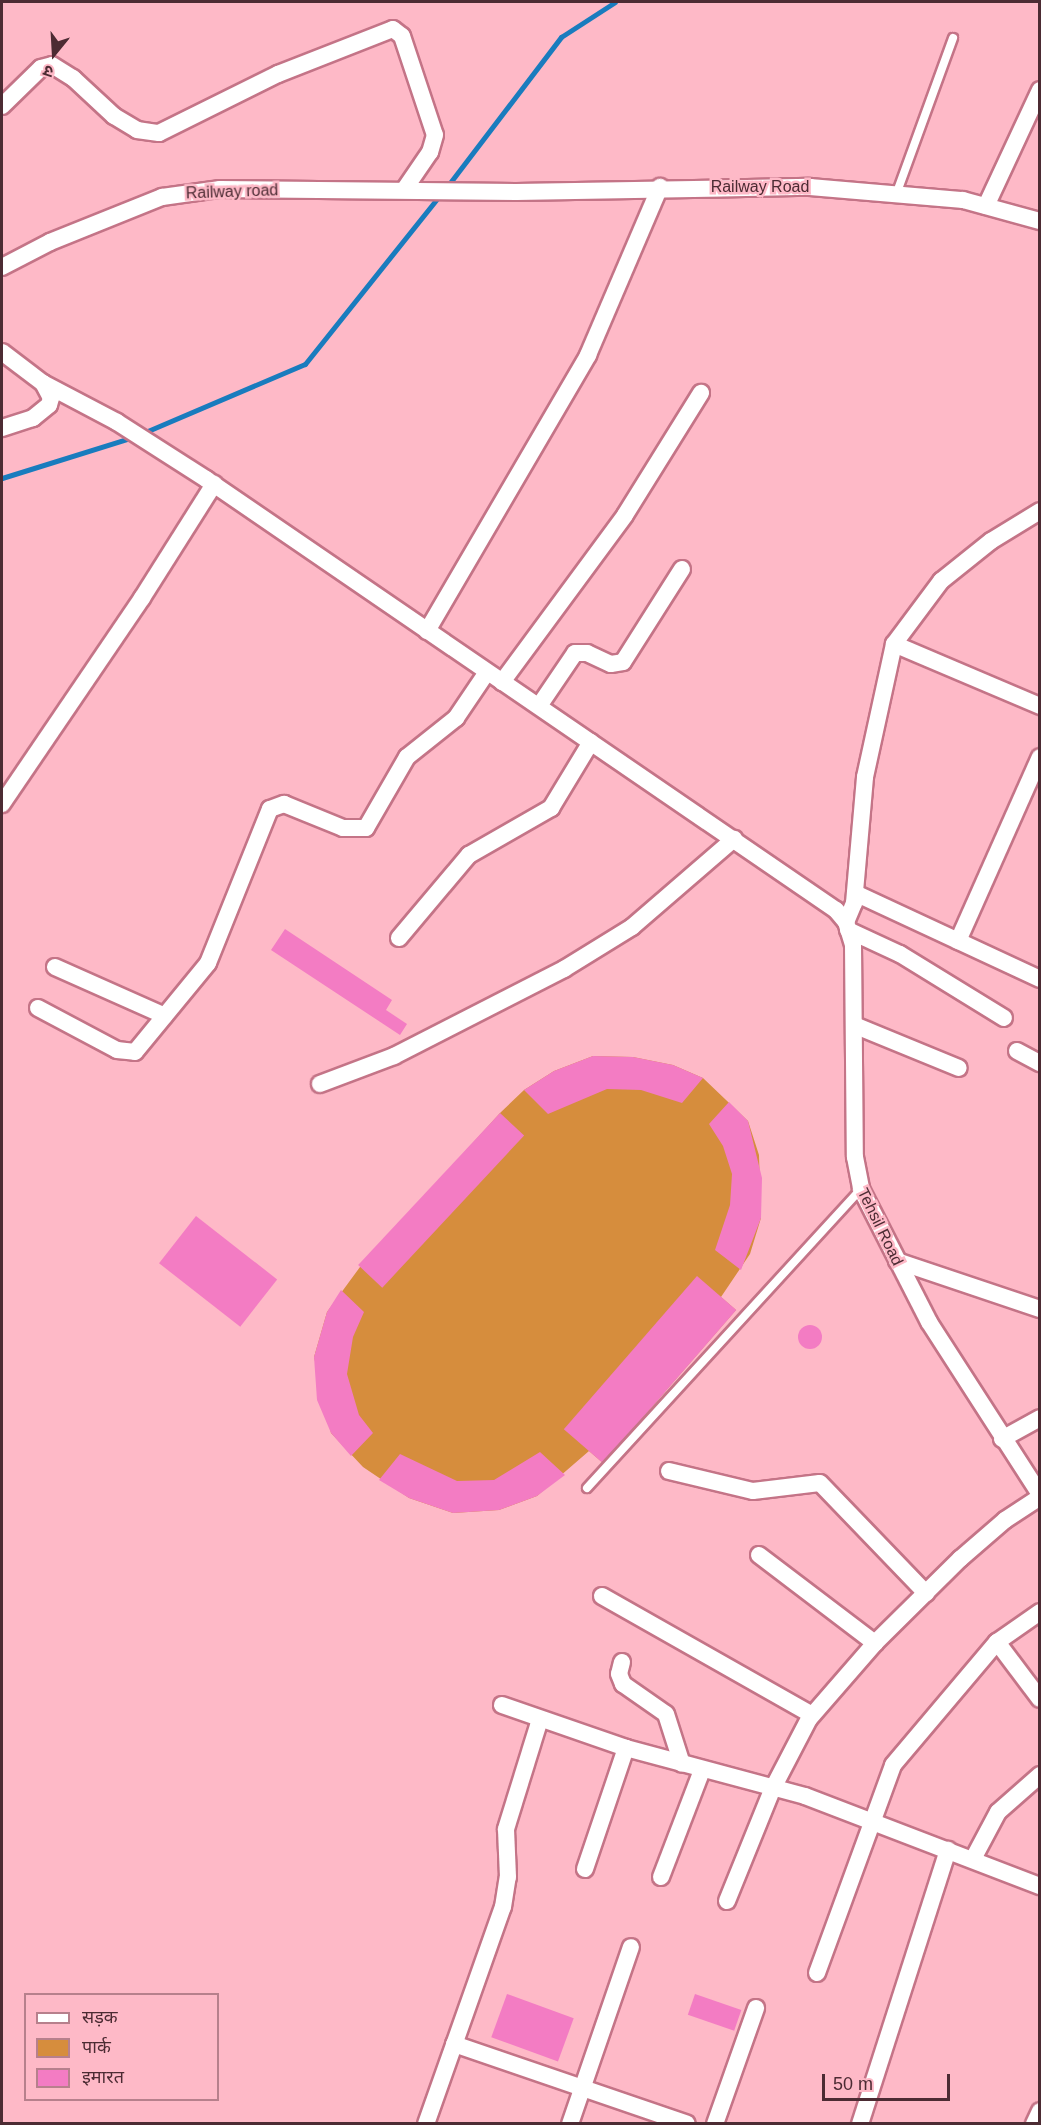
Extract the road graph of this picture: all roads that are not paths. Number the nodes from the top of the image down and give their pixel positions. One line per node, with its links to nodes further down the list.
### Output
1 (953, 38): 7 (lane)
2 (1040, 90): 8 (street)
3 (2, 106): 5 (street)
4 (660, 187): 6 (street, Railway Road); 7 (street, Railway Road); 18 (street)
5 (410, 190): 6 (street, Railway road); 10 (street, Railway road)
6 (478, 190)
7 (897, 192): 8 (street, Railway Road)
8 (986, 206): 9 (street, Railway Road)
9 (1040, 221)
10 (2, 267)
11 (2, 352): 12 (street)
12 (43, 383): 14 (street); 15 (street)
13 (701, 393): 21 (street)
14 (2, 428)
15 (210, 482): 18 (street); 26 (street)
16 (1040, 512): 19 (street)
17 (682, 569): 22 (street)
18 (427, 631): 20 (street)
19 (894, 644): 23 (street); 28 (street)
20 (488, 672): 21 (street); 35 (street)
21 (502, 682): 22 (street)
22 (538, 706): 24 (street)
23 (1040, 706)
24 (591, 742): 27 (street); 30 (street)
25 (1040, 757): 31 (street)
26 (2, 804)
27 (734, 839): 29 (street); 41 (street)
28 (855, 893): 29 (street); 31 (street)
29 (847, 926): 36 (street); 37 (street, Tehsil Road)
30 (399, 938)
31 (958, 941): 33 (street)
32 (55, 967): 35 (street)
33 (1040, 980)
34 (38, 1008): 35 (street)
35 (165, 1016)
36 (1004, 1018)
37 (854, 1026): 40 (street); 42 (street, Tehsil Road)
38 (1017, 1051): 39 (street)
39 (1040, 1063)
40 (959, 1068)
41 (320, 1084)
42 (861, 1189): 43 (street, Tehsil Road); 48 (lane)
43 (897, 1262): 44 (street); 46 (street, Tehsil Road)
44 (1040, 1309)
45 (1040, 1418): 46 (street)
46 (1002, 1439): 49 (street, Tehsil Road)
47 (669, 1471): 51 (street)
48 (587, 1488)
49 (1040, 1496): 51 (street)
50 (759, 1555): 55 (street)
51 (926, 1593): 55 (street)
52 (602, 1596): 59 (street)
53 (1040, 1612): 54 (street)
54 (997, 1642): 57 (street); 66 (street)
55 (875, 1644): 59 (street)
56 (622, 1662): 62 (street)
57 (1040, 1699)
58 (502, 1705): 60 (street)
59 (812, 1715): 65 (street)
60 (540, 1719): 61 (street); 76 (street)
61 (626, 1748): 62 (street); 69 (street)
62 (682, 1764): 63 (street)
63 (702, 1770): 65 (street); 70 (street)
64 (1040, 1774): 68 (street)
65 (772, 1790): 66 (street); 72 (street)
66 (870, 1822): 67 (street); 74 (street)
67 (948, 1850): 68 (street); 83 (street)
68 (973, 1859): 71 (street)
69 (585, 1869)
70 (661, 1877)
71 (1040, 1886)
72 (727, 1901)
73 (631, 1947): 77 (street)
74 (817, 1973)
75 (756, 2008): 82 (street)
76 (454, 2044): 77 (street); 79 (street)
77 (584, 2087): 80 (street); 81 (street)
78 (1040, 2111): 84 (street)
79 (426, 2124)
80 (570, 2124)
81 (687, 2124)
82 (715, 2124)
83 (860, 2124)
84 (1034, 2124)

